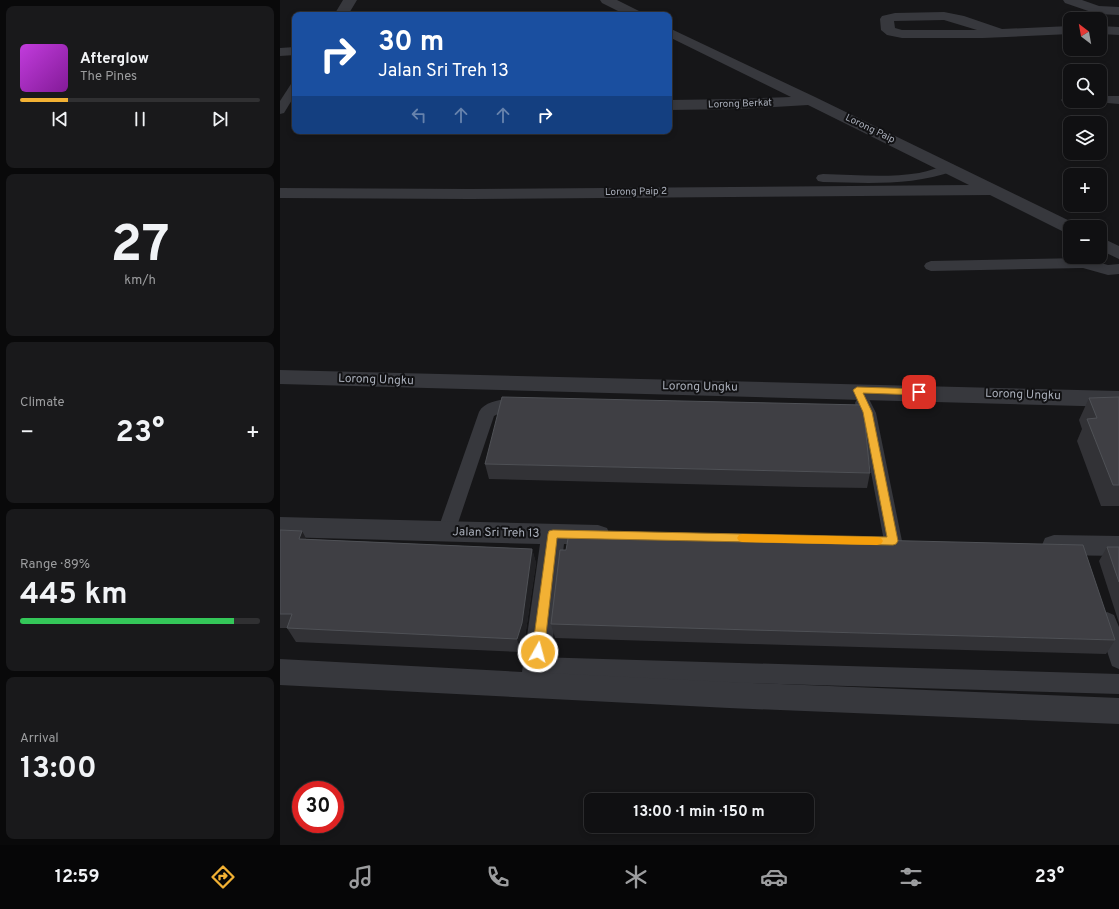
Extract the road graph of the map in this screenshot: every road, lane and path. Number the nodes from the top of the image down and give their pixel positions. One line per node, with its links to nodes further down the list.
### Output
1 (350, 0): 5 (street)
2 (607, 0): 6 (street)
3 (1070, 0): 4 (street)
4 (1119, 11)
5 (342, 12)
6 (630, 12)
7 (1063, 30): 11 (street)
8 (1107, 30): 9 (street)
9 (1119, 31)
10 (672, 33): 15 (street, Lorong Paip)
11 (1000, 33): 11 (street)
12 (292, 51): 13 (street)
13 (280, 52)
14 (292, 91): 19 (lane)
15 (810, 100): 18 (street, Lorong Berkat); 20 (street, Lorong Paip)
16 (1107, 100): 17 (lane)
17 (1119, 100)
18 (672, 105)
19 (280, 110)
20 (949, 168): 21 (lane); 22 (street, Lorong Paip)
21 (823, 178)
22 (992, 190): 23 (street, Lorong Paip 2); 24 (street, Lorong Paip)
23 (280, 193)
24 (1063, 225)
25 (1107, 247): 26 (street)
26 (1119, 253)
27 (931, 266): 28 (lane)
28 (1119, 269)
29 (280, 377): 30 (street, Lorong Ungku)
30 (857, 390): 31 (street, Lorong Ungku); 34 (lane)
31 (1119, 398)
32 (535, 406): 36 (lane)
33 (820, 412): 34 (lane)
34 (868, 412): 39 (lane)
35 (280, 527): 36 (street, Jalan Sri Treh 13)
36 (446, 532): 37 (street, Jalan Sri Treh 13)
37 (553, 534): 38 (street, Jalan Sri Treh 13); 46 (street)
38 (623, 536)
39 (881, 541): 40 (street)
40 (916, 542)
41 (1035, 544): 42 (street)
42 (1119, 546)
43 (1102, 606): 44 (lane)
44 (1119, 659)
45 (280, 672): 46 (street)
46 (535, 676): 47 (lane); 48 (street)
47 (1119, 684)
48 (1119, 710)

